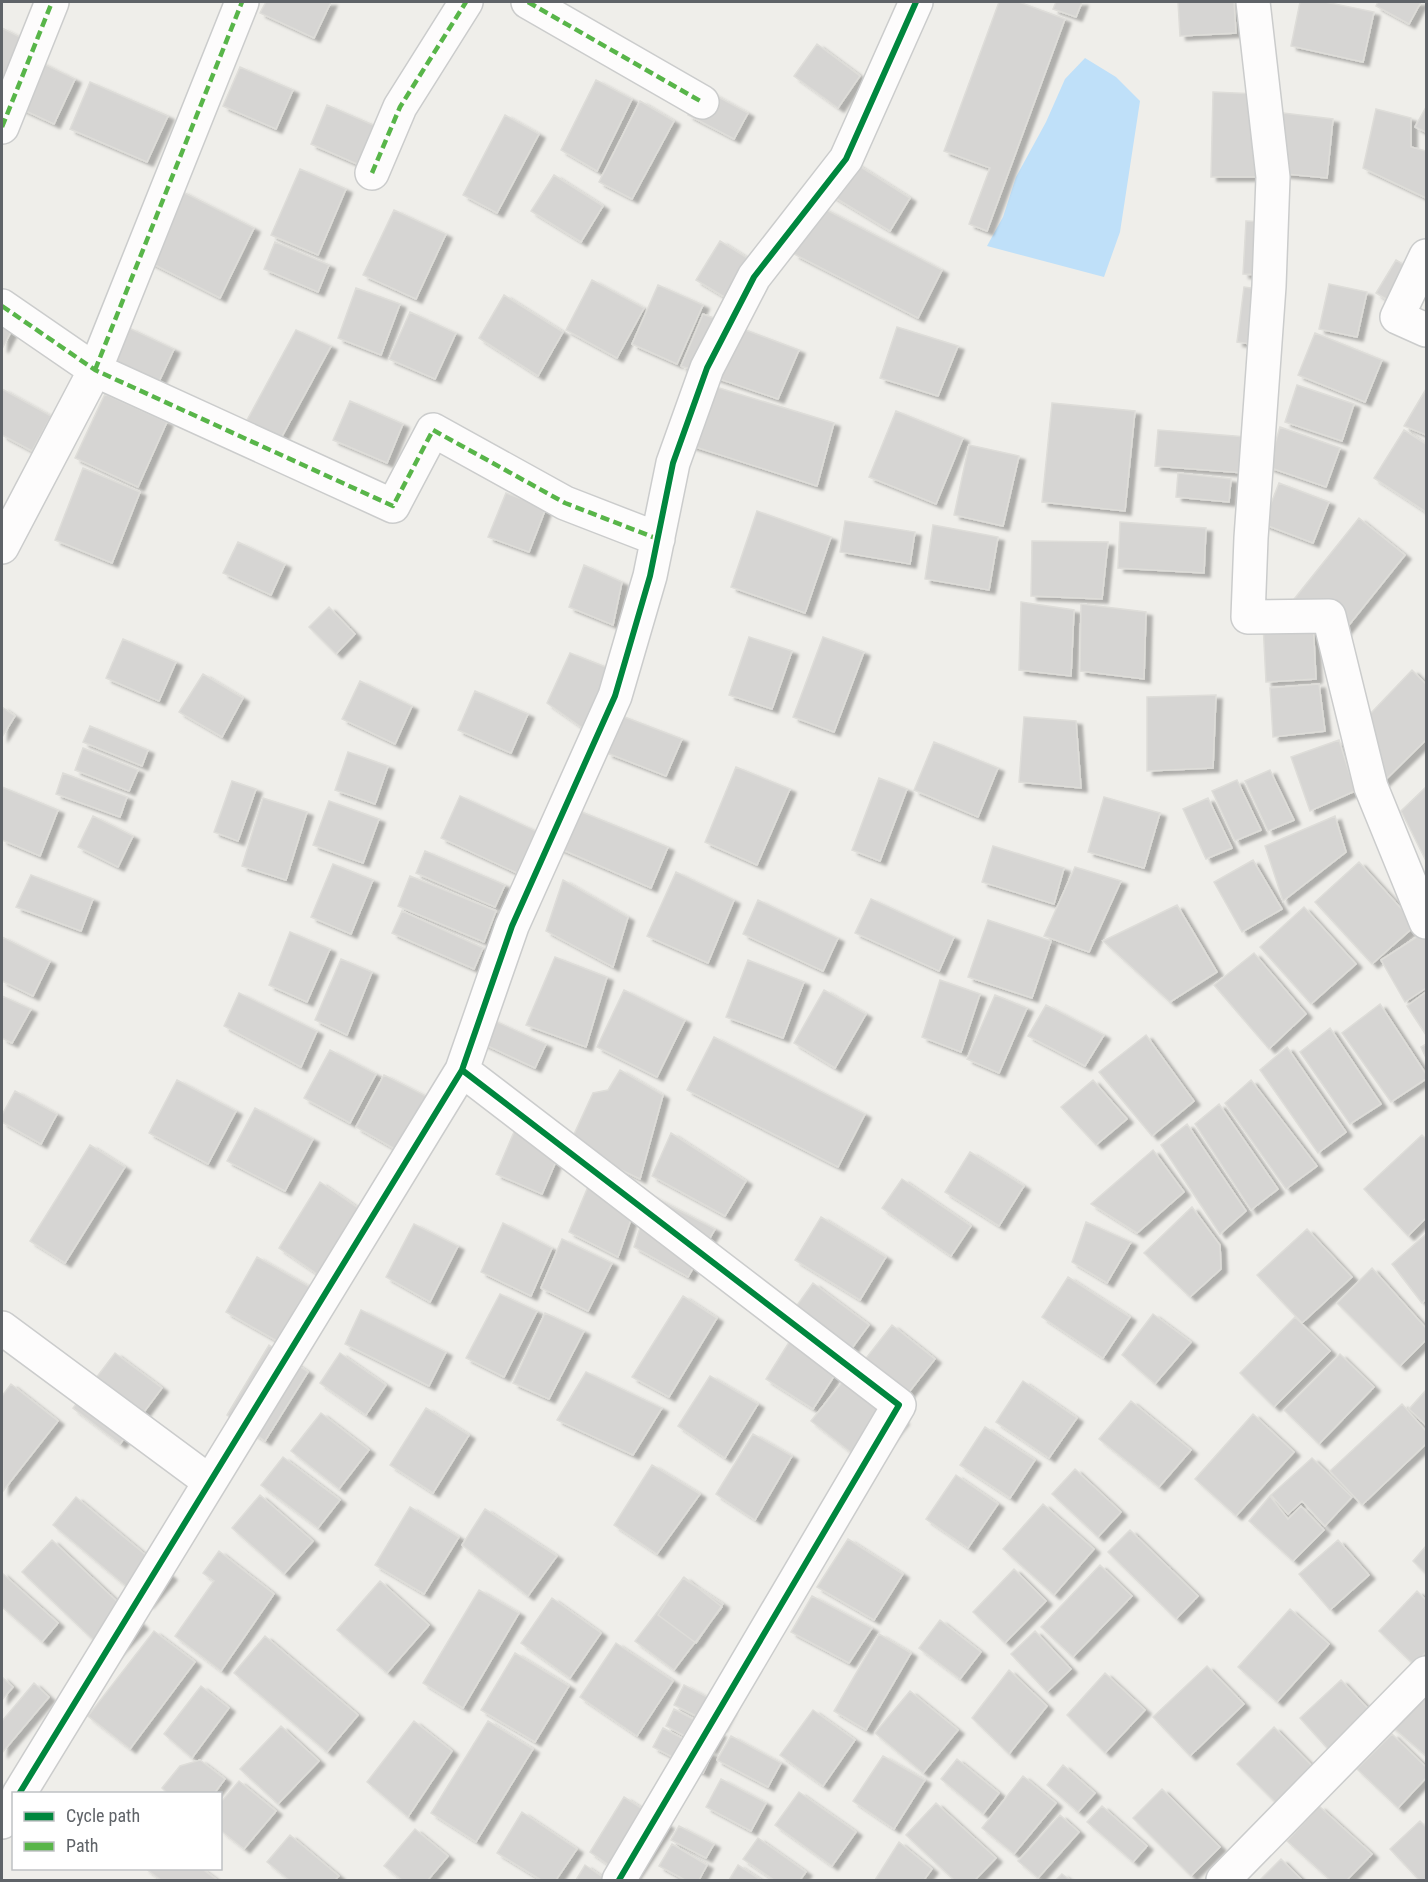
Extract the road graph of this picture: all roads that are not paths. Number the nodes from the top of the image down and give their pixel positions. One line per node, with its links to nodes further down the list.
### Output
1 (52, 2): 8 (street)
2 (242, 2): 13 (street)
3 (466, 2): 9 (street)
4 (528, 2): 7 (street)
5 (916, 2): 14 (street)
6 (1253, 2): 16 (street)
7 (702, 102)
8 (2, 127)
9 (372, 173)
10 (1426, 256): 12 (street)
11 (2, 306): 13 (street)
12 (1426, 330)
13 (95, 370): 14 (street); 15 (street)
14 (658, 539): 17 (street)
15 (2, 547)
16 (1426, 922)
17 (462, 1070): 19 (street); 24 (street)
18 (2, 1328): 19 (street)
19 (210, 1482): 21 (street)
20 (1426, 1673): 25 (street)
21 (20, 1792)
22 (12, 1805): 23 (street)
23 (2, 1822)
24 (619, 1881)
25 (1223, 1881)

